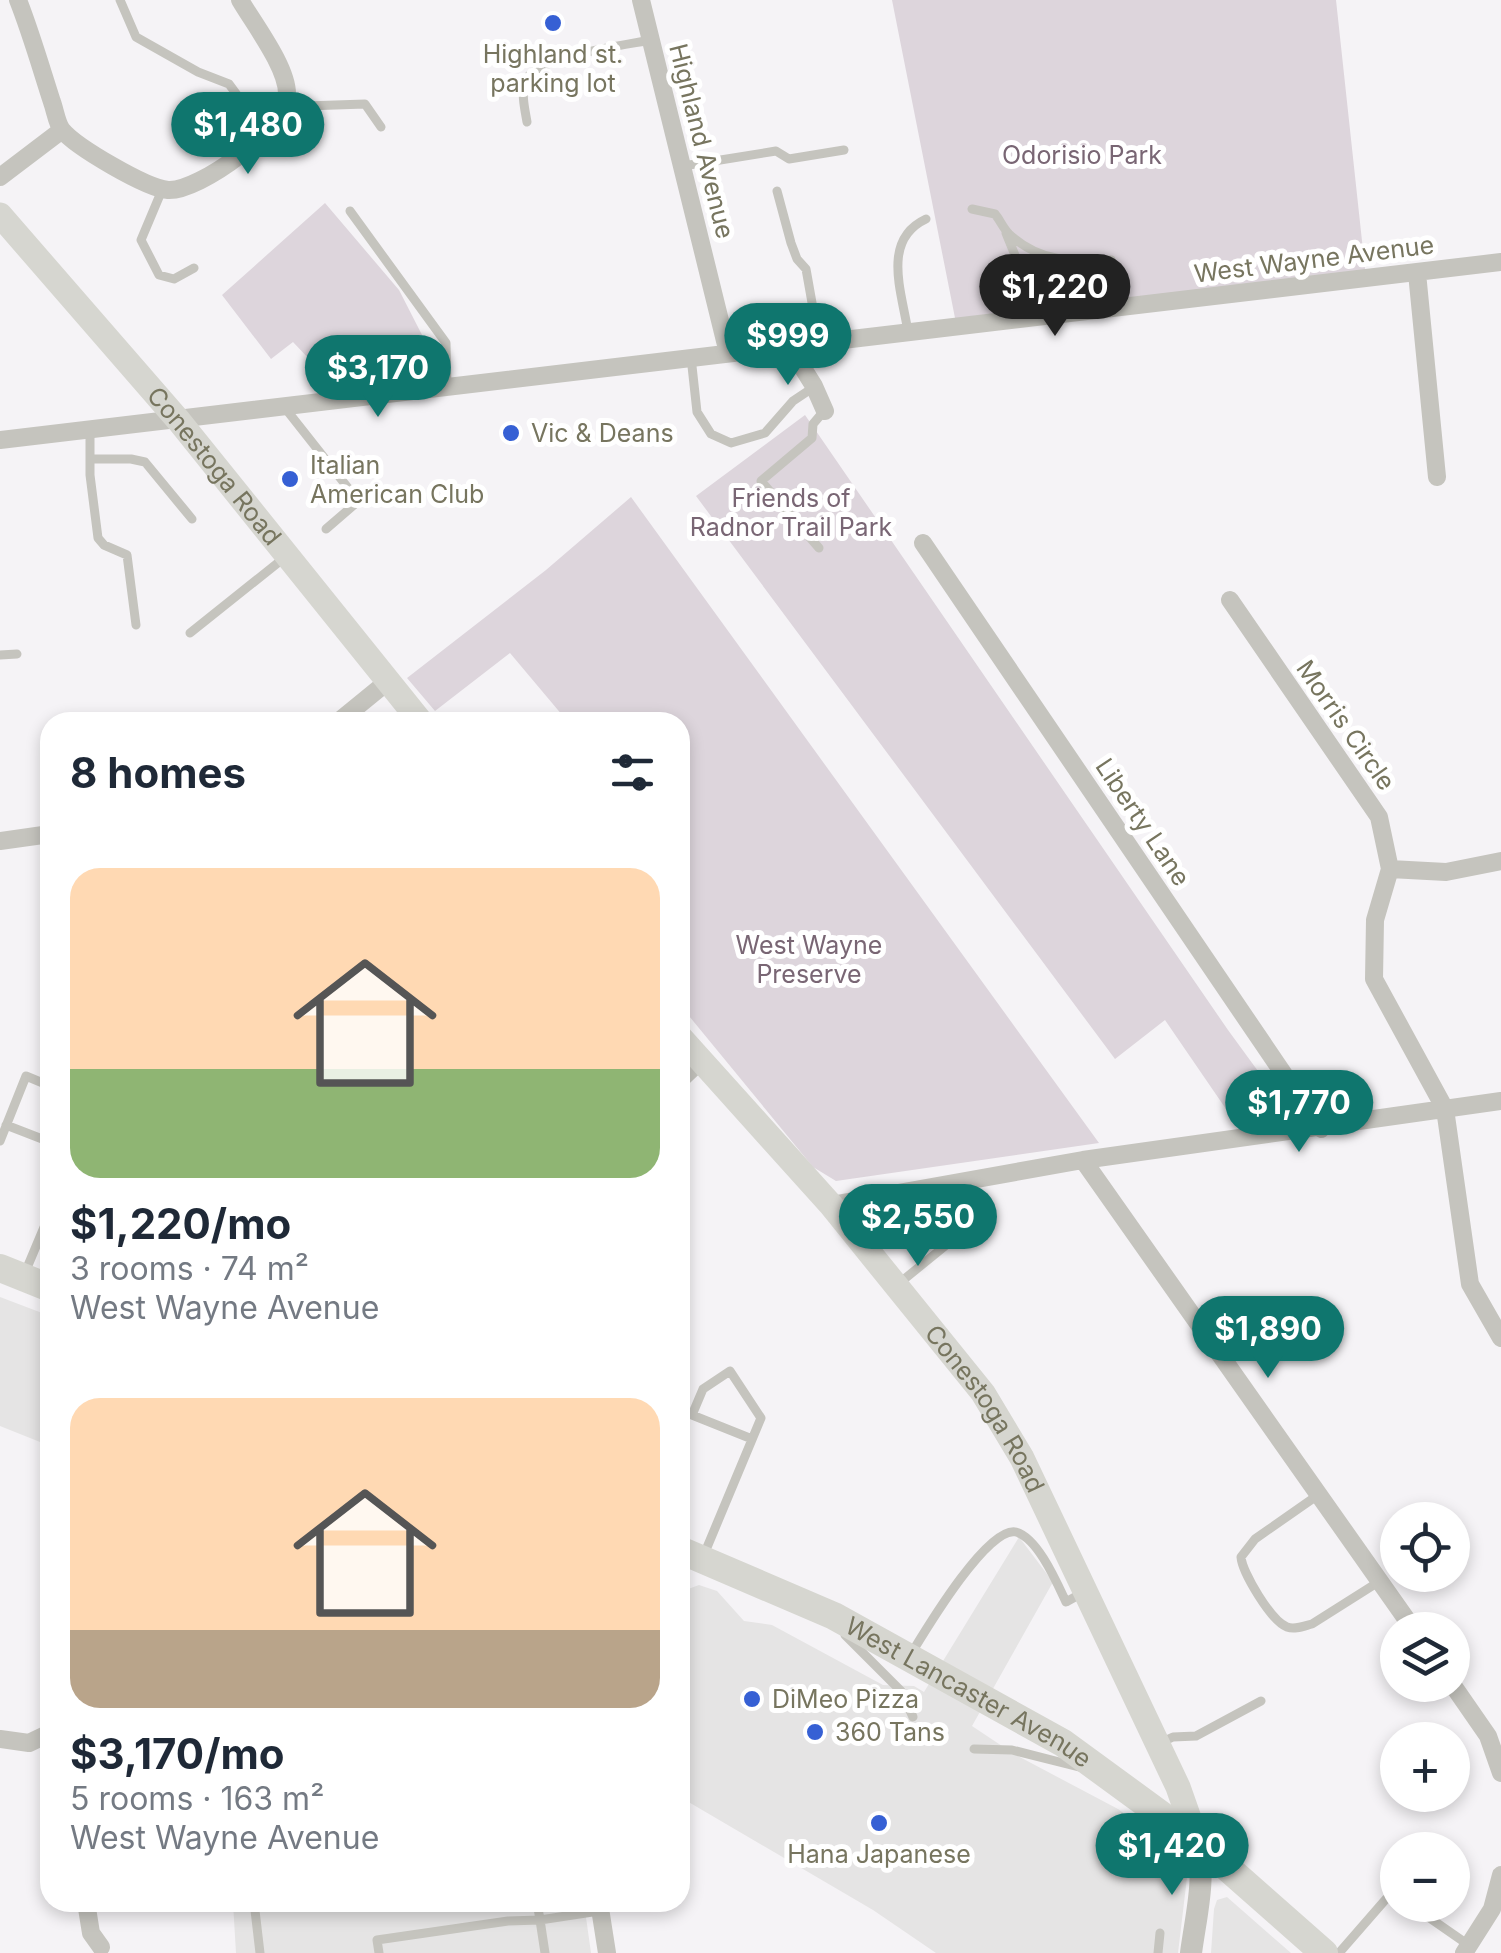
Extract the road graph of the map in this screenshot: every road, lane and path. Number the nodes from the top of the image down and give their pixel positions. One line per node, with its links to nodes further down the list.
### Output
1 (18, 0): 9 (street)
2 (120, 0): 10 (lane)
3 (240, 0): 6 (street)
4 (641, 0): 5 (street, Highland Avenue)
5 (651, 40): 7 (lane); 12 (street, Highland Avenue)
6 (287, 101): 8 (lane); 10 (street)
7 (526, 122)
8 (381, 127)
9 (62, 130): 13 (street); 14 (street)
10 (265, 133): 14 (street)
11 (844, 150): 12 (lane)
12 (683, 166): 29 (street, Highland Avenue)
13 (0, 177)
14 (163, 188): 22 (lane)
15 (778, 191): 27 (lane)
16 (972, 210): 20 (lane)
17 (350, 211): 32 (lane)
18 (0, 215): 35 (main road, Conestoga Road)
19 (926, 219): 26 (lane)
20 (1005, 230): 24 (lane); 25 (lane)
21 (1501, 262): 23 (street, West Wayne Avenue)
22 (194, 268)
23 (1417, 273): 24 (street, West Wayne Avenue); 39 (street)
24 (1116, 308): 25 (street, West Wayne Avenue)
25 (1053, 315): 26 (street, West Wayne Avenue)
26 (908, 332): 27 (street, West Wayne Avenue)
27 (819, 342): 28 (street, West Wayne Avenue)
28 (789, 346): 29 (street, West Wayne Avenue); 31 (street)
29 (728, 353): 30 (street, West Wayne Avenue)
30 (691, 358): 31 (lane); 32 (street, West Wayne Avenue)
31 (814, 386): 34 (street)
32 (447, 388): 33 (street, West Wayne Avenue)
33 (285, 408): 35 (street, West Wayne Avenue); 41 (lane)
34 (825, 411): 43 (lane)
35 (178, 421): 36 (street, West Wayne Avenue); 44 (main road, Conestoga Road)
36 (90, 430): 37 (street, West Wayne Avenue); 38 (lane)
37 (0, 438)
38 (92, 458): 40 (lane); 46 (lane)
39 (1437, 477)
40 (192, 519)
41 (326, 529)
42 (924, 543): 64 (street, Liberty Lane)
43 (819, 548)
44 (287, 556): 47 (lane); 50 (main road, Conestoga Road)
45 (1230, 600): 56 (street, Morris Circle)
46 (136, 626)
47 (190, 632)
48 (17, 654): 49 (lane)
49 (0, 655)
50 (388, 682): 51 (street); 52 (main road, Conestoga Road)
51 (350, 712)
52 (413, 712)
53 (40, 835): 54 (street)
54 (0, 841)
55 (1501, 861): 56 (street)
56 (1390, 868): 62 (street, Morris Circle)
57 (690, 1050): 58 (main road, Conestoga Road)
58 (700, 1062): 59 (street); 69 (main road, Conestoga Road)
59 (690, 1071)
60 (40, 1082): 63 (lane)
61 (1501, 1101): 62 (street)
62 (1445, 1109): 64 (street); 74 (street)
63 (6, 1126): 65 (lane); 66 (lane)
64 (1321, 1129): 67 (street)
65 (40, 1138)
66 (0, 1141)
67 (1082, 1160): 68 (street); 76 (street)
68 (963, 1182): 69 (street); 73 (lane)
69 (831, 1205): 73 (main road, Conestoga Road)
70 (40, 1229): 71 (lane)
71 (12, 1273): 72 (highway)
72 (40, 1284)
73 (896, 1286): 78 (main road, Conestoga Road)
74 (1501, 1338)
75 (752, 1439): 75 (lane); 77 (lane)
76 (1319, 1494): 79 (street); 79 (lane)
77 (691, 1555): 80 (highway, West Lancaster Avenue)
78 (1060, 1564): 81 (lane); 87 (main road, Conestoga Road)
79 (1380, 1581)
80 (818, 1609): 81 (highway, West Lancaster Avenue); 84 (lane)
81 (909, 1656): 90 (highway, West Lancaster Avenue)
82 (1261, 1701): 87 (lane)
83 (1464, 1702): 89 (street)
84 (912, 1717)
85 (40, 1737): 86 (street)
86 (0, 1739)
87 (1158, 1744): 91 (main road, Conestoga Road)
88 (974, 1750): 90 (lane)
89 (1501, 1773)
90 (1104, 1774): 91 (highway, West Lancaster Avenue)
91 (1197, 1841): 109 (street); 110 (highway, West Lancaster Avenue)
92 (1500, 1887): 103 (street)
93 (1380, 1906): 111 (lane)
94 (88, 1912): 102 (street)
95 (255, 1912): 104 (lane)
96 (539, 1912): 99 (lane)
97 (574, 1912): 99 (lane)
98 (600, 1912): 107 (street)
99 (540, 1920): 105 (lane); 106 (lane)
100 (1433, 1922): 103 (lane)
101 (1160, 1933): 108 (lane)
102 (101, 1947)
103 (1467, 1949)
104 (260, 1953)
105 (380, 1953)
106 (545, 1953)
107 (606, 1953)
108 (1158, 1953)
109 (1191, 1953)
110 (1324, 1953)
111 (1339, 1953)

